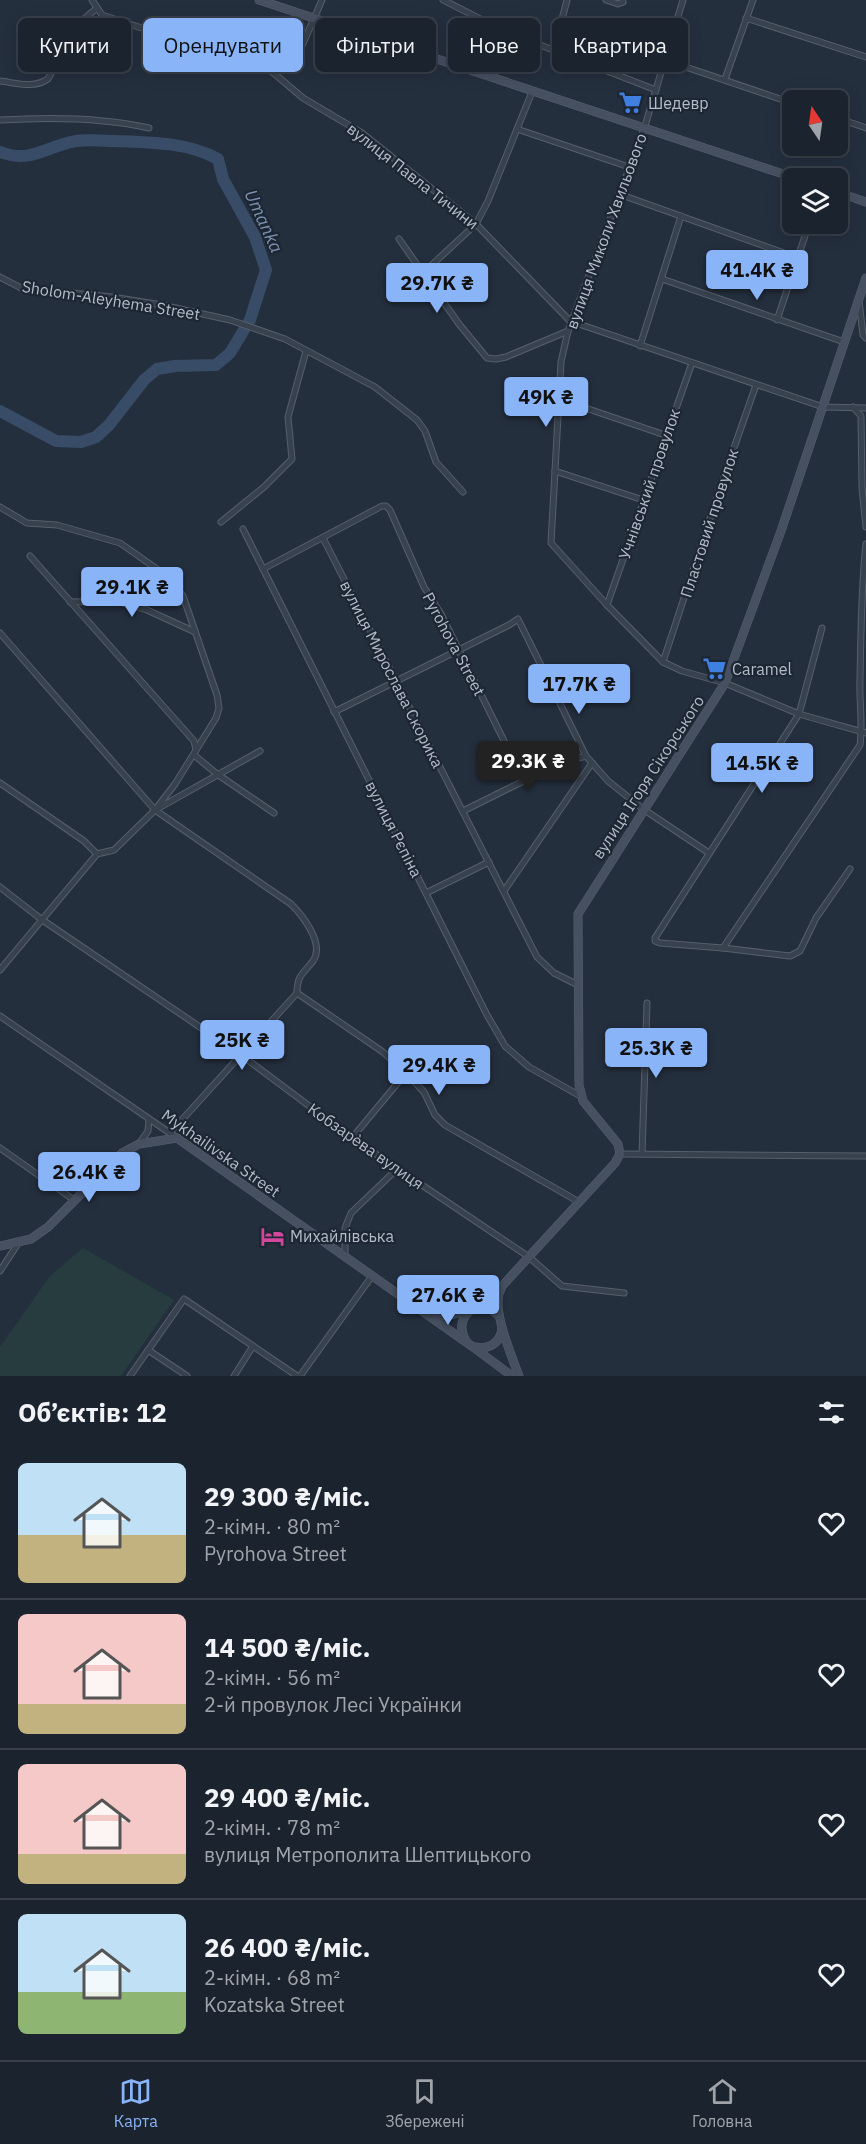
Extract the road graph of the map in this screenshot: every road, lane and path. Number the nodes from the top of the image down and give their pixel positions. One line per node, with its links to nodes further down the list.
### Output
1 (92, 0): 10 (street, вулиця Павла Тичини)
2 (259, 0): 15 (main road)
3 (322, 0): 11 (street)
4 (443, 0): 18 (street)
5 (567, 0): 12 (street)
6 (606, 0): 9 (street)
7 (683, 0): 13 (street, вулиця Миколи Хвильового)
8 (753, 0): 14 (street)
9 (623, 2)
10 (97, 8): 16 (street, вулиця Павла Тичини); 26 (street)
11 (315, 18)
12 (562, 18)
13 (678, 18)
14 (746, 18): 19 (street); 25 (street)
15 (315, 19): 17 (street)
16 (143, 28)
17 (303, 45)
18 (552, 49)
19 (866, 57)
20 (436, 60): 28 (main road)
21 (688, 67): 25 (street)
22 (272, 72): 42 (street, вулиця Павла Тичини)
23 (610, 72): 27 (street)
24 (661, 72): 27 (street, вулиця Миколи Хвильового)
25 (725, 79): 29 (street)
26 (0, 81)
27 (656, 90): 35 (street, вулиця Миколи Хвильового)
28 (532, 92): 34 (street); 35 (main road)
29 (782, 99)
30 (0, 120): 32 (street)
31 (848, 122): 33 (street)
32 (148, 128)
33 (866, 128)
34 (517, 129): 36 (street); 42 (street)
35 (644, 129): 36 (street, вулиця Миколи Хвильового); 37 (main road)
36 (629, 166): 38 (street, вулиця Миколи Хвильового)
37 (782, 174)
38 (619, 194): 41 (street); 52 (street, вулиця Миколи Хвильового)
39 (848, 196): 40 (main road)
40 (866, 202)
41 (681, 216): 45 (street); 49 (street)
42 (476, 224): 46 (street); 52 (street, вулиця Павла Тичини)
43 (806, 234): 45 (street)
44 (399, 239): 46 (street)
45 (798, 258): 51 (street)
46 (423, 273): 53 (street)
47 (0, 277): 57 (street, Sholom-Aleyhema Street)
48 (866, 278): 50 (main road, вулиця Ігоря Сікорського)
49 (662, 279): 51 (street); 56 (street)
50 (859, 300): 54 (street); 55 (main road, вулиця Ігоря Сікорського)
51 (777, 320): 55 (street)
52 (570, 321): 53 (street, вулиця Миколи Хвильового); 56 (street, вулиця Павла Тичини)
53 (568, 331): 60 (street, вулиця Миколи Хвильового)
54 (866, 338)
55 (844, 342): 61 (main road, вулиця Ігоря Сікорського)
56 (640, 346): 58 (street, вулиця Павла Тичини)
57 (306, 351): 66 (street, Sholom-Aleyhema Street); 69 (street)
58 (692, 363): 59 (street, вулиця Павла Тичини); 64 (street, Учнівський провулок)
59 (756, 385): 61 (street, вулиця Павла Тичини); 82 (street, Пластовий провулок)
60 (559, 399): 64 (street); 65 (street, вулиця Миколи Хвильового)
61 (823, 407): 62 (street, вулиця Павла Тичини); 84 (main road, вулиця Ігоря Сікорського)
62 (853, 407): 63 (street, вулиця Павла Тичини); 70 (street)
63 (866, 408)
64 (665, 435): 67 (street, Учнівський провулок)
65 (555, 471): 67 (street); 77 (street, вулиця Миколи Хвильового)
66 (463, 492)
67 (643, 500): 77 (street, Учнівський провулок)
68 (0, 507): 79 (street)
69 (221, 522)
70 (866, 526)
71 (243, 529): 75 (street, вулиця Рєпіна)
72 (323, 538): 75 (street); 81 (street, Pyrohova Street); 83 (street, вулиця Мирослава Скорика)
73 (866, 544): 87 (street)
74 (30, 556): 76 (street)
75 (263, 568): 85 (street, вулиця Рєпіна)
76 (70, 602): 79 (street); 89 (street)
77 (607, 605): 82 (street)
78 (822, 628): 86 (street)
79 (195, 632): 89 (street)
80 (0, 633): 96 (street)
81 (458, 650): 83 (street); 90 (street); 93 (street, Pyrohova Street)
82 (663, 662): 84 (street)
83 (396, 681): 85 (street); 97 (street, вулиця Мирослава Скорика)
84 (725, 683): 86 (street); 95 (main road, вулиця Ігоря Сікорського)
85 (334, 712): 105 (street, вулиця Рєпіна)
86 (799, 714): 87 (street); 99 (street)
87 (864, 733): 107 (street)
88 (260, 751): 92 (street)
89 (195, 753): 92 (street); 96 (street)
90 (586, 756): 91 (street); 93 (street)
91 (592, 764): 95 (street); 104 (street)
92 (217, 774): 96 (street); 98 (street)
93 (524, 781): 97 (street)
94 (0, 783): 100 (street)
95 (643, 809): 99 (street); 109 (main road, вулиця Ігоря Сікорського)
96 (155, 810): 100 (street); 110 (street)
97 (463, 811): 101 (street, вулиця Мирослава Скорика)
98 (274, 813)
99 (709, 853): 107 (street)
100 (97, 854): 106 (street)
101 (489, 862): 104 (street, вулиця Мирослава Скорика); 105 (street)
102 (850, 869): 107 (street)
103 (0, 888): 106 (street, Кобзарèва вулиця)
104 (504, 891): 109 (street, вулиця Мирослава Скорика)
105 (426, 893): 115 (street, вулиця Рєпіна)
106 (41, 919): 108 (street); 113 (street, Кобзарèва вулиця)
107 (723, 948)
108 (0, 970)
109 (578, 985): 115 (main road, вулиця Ігоря Сікорського)
110 (297, 993): 113 (street); 114 (street)
111 (647, 1003): 123 (street)
112 (0, 1016): 116 (street, Mykhailivska Street)
113 (241, 1055): 117 (street); 119 (street, Кобзарèва вулиця)
114 (406, 1072): 119 (street); 127 (street)
115 (582, 1097): 122 (main road)
116 (149, 1119): 117 (street, Mykhailivska Street); 120 (street)
117 (170, 1133): 118 (street, Mykhailivska Street)
118 (177, 1138): 120 (main road); 130 (main road, Mykhailivska Street)
119 (352, 1138): 125 (street, Кобзарèва вулиця)
120 (139, 1144): 126 (main road)
121 (0, 1148): 126 (street)
122 (620, 1154): 123 (street); 127 (main road)
123 (642, 1154): 124 (street)
124 (866, 1156)
125 (396, 1168): 130 (street); 131 (street, Кобзарèва вулиця)
126 (74, 1200): 128 (main road)
127 (579, 1202): 131 (main road)
128 (19, 1242): 129 (main road); 132 (street)
129 (0, 1246)
130 (345, 1257): 133 (main road, Mykhailivska Street)
131 (529, 1257): 134 (main road); 135 (street, Кобзарèва вулиця)
132 (0, 1271)
133 (372, 1276): 137 (main road, Mykhailivska Street); 145 (street)
134 (503, 1285): 136 (main road); 138 (main road)
135 (624, 1293)
136 (474, 1309): 137 (main road); 138 (main road); 139 (main road)
137 (425, 1313): 139 (main road, Mykhailivska Street)
138 (501, 1320): 139 (main road); 147 (main road)
139 (471, 1345): 146 (main road, Mykhailivska Street)
140 (253, 1346): 141 (street); 144 (street); 145 (street)
141 (148, 1350): 142 (street); 143 (street)
142 (130, 1376)
143 (187, 1376)
144 (234, 1376)
145 (299, 1376)
146 (512, 1376)
147 (519, 1376)

